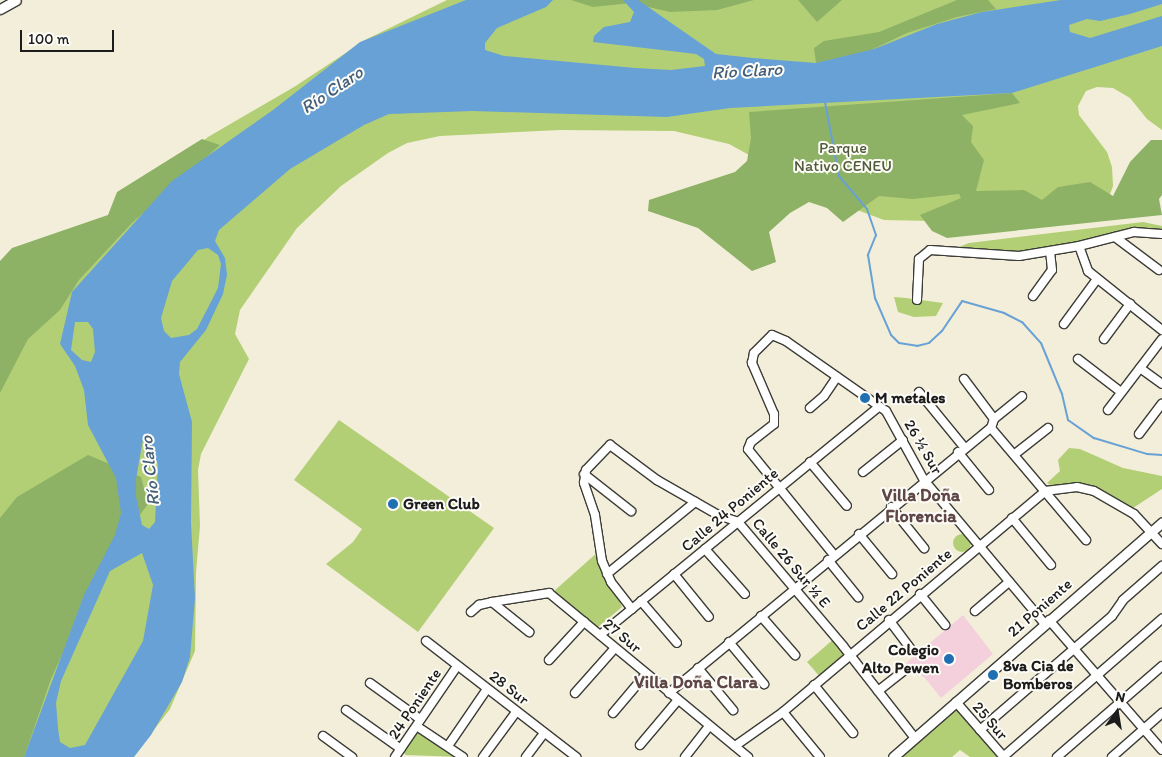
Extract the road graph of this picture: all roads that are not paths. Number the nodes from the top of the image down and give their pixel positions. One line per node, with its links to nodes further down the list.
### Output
1 (16, 0): 2 (street)
2 (0, 9)
3 (1162, 234): 4 (street)
4 (1114, 237): 5 (street); 7 (street)
5 (1079, 246): 6 (street); 8 (street)
6 (1050, 251): 9 (street); 10 (street)
7 (1159, 270)
8 (1097, 279): 11 (street); 12 (street)
9 (1033, 296)
10 (917, 300)
11 (1130, 304): 13 (street); 14 (street)
12 (1064, 324)
13 (1162, 330)
14 (1104, 338)
15 (1162, 339): 17 (street)
16 (1078, 359): 22 (street)
17 (1140, 368): 20 (street); 22 (street)
18 (837, 377): 25 (street, 26 ½ Sur); 26 (street); 39 (street, 26 ½ Sur)
19 (964, 379): 28 (street)
20 (1162, 384)
21 (919, 392): 33 (street)
22 (1121, 392): 27 (street)
23 (1022, 396): 28 (street)
24 (1162, 404): 31 (street)
25 (879, 407): 32 (street, 26 ½ Sur); 35 (street, Calle 24 Poniente)
26 (810, 408)
27 (1108, 410)
28 (994, 418): 29 (street)
29 (991, 428): 33 (street); 34 (street)
30 (1048, 428): 34 (street)
31 (1139, 434)
32 (902, 440): 36 (street); 38 (street, 26 ½ Sur)
33 (961, 450): 38 (street); 40 (street)
34 (1015, 454): 41 (street)
35 (810, 462): 39 (street, Calle 24 Poniente); 43 (street)
36 (863, 472)
37 (584, 476): 42 (street, Calle 26 Sur ½ E); 45 (street); 59 (street)
38 (924, 480): 44 (street); 53 (street, 26 ½ Sur)
39 (779, 487): 47 (street, Calle 24 Poniente); 56 (street)
40 (990, 490)
41 (1044, 492): 46 (street, Calle 22 Poniente); 49 (street); 51 (street)
42 (695, 502): 47 (street, Calle 26 Sur ½ E); 59 (street)
43 (847, 506)
44 (891, 507): 50 (street); 55 (street)
45 (631, 511)
46 (1012, 518): 53 (street, Calle 22 Poniente); 57 (street)
47 (738, 522): 54 (street, Calle 24 Poniente); 63 (street, Calle 26 Sur ½ E)
48 (1162, 522): 49 (street, 21 Poniente)
49 (1151, 531): 52 (street); 77 (street, 21 Poniente)
50 (859, 534): 56 (street); 61 (street)
51 (1086, 540)
52 (1162, 544)
53 (979, 546): 62 (street, 26 ½ Sur); 65 (street, Calle 22 Poniente)
54 (705, 548): 60 (street, Calle 24 Poniente); 64 (street)
55 (924, 548)
56 (831, 558): 63 (street); 66 (street)
57 (1052, 565)
58 (1162, 566): 85 (street)
59 (607, 574): 69 (street)
60 (674, 574): 67 (street, Calle 24 Poniente); 73 (street)
61 (892, 574)
62 (1009, 582): 70 (street); 77 (street, 26 ½ Sur)
63 (794, 588): 72 (street); 87 (street, Calle 26 Sur ½ E)
64 (745, 594)
65 (920, 594): 75 (street, Calle 22 Poniente); 78 (street)
66 (858, 597)
67 (642, 601): 69 (street, Calle 24 Poniente); 83 (street)
68 (492, 602): 71 (street); 76 (street, 27 Sur); 79 (street)
69 (632, 609): 80 (street, Calle 24 Poniente)
70 (975, 611)
71 (471, 612)
72 (761, 616): 82 (street); 88 (street)
73 (709, 617)
74 (1162, 619): 95 (street)
75 (889, 620): 86 (street); 87 (street, Calle 22 Poniente)
76 (584, 622): 80 (street, 27 Sur); 89 (street)
77 (1047, 622): 85 (street, 26 ½ Sur); 104 (street, 21 Poniente)
78 (945, 625)
79 (529, 632)
80 (600, 635): 84 (street, 27 Sur)
81 (426, 640): 90 (street, 28 Sur)
82 (729, 642): 92 (street); 97 (street)
83 (677, 643)
84 (615, 648): 94 (street, 27 Sur); 102 (street)
85 (1074, 648): 95 (street, 26 ½ Sur); 115 (street)
86 (912, 650)
87 (850, 654): 98 (street, Calle 22 Poniente); 100 (street, Calle 26 Sur ½ E)
88 (795, 655)
89 (549, 660)
90 (457, 666): 99 (street, 28 Sur); 112 (street, 24 Poniente)
91 (1162, 666): 105 (street)
92 (698, 668): 101 (street); 107 (street)
93 (904, 671): 100 (street)
94 (646, 674): 101 (street, 27 Sur); 110 (street)
95 (1097, 675): 105 (street, 26 ½ Sur); 134 (street)
96 (370, 683): 112 (street)
97 (764, 684)
98 (814, 685): 109 (street, Calle 22 Poniente); 117 (street)
99 (488, 689): 108 (street, 28 Sur); 121 (street)
100 (878, 691): 119 (street, Calle 26 Sur ½ E)
101 (669, 692): 103 (street, 27 Sur)
102 (575, 693)
103 (678, 700): 113 (street, 27 Sur); 120 (street)
104 (956, 702): 115 (street, 25 Sur); 119 (street, 21 Poniente)
105 (1121, 702): 114 (street, 26 ½ Sur); 135 (street)
106 (346, 710): 124 (street)
107 (733, 710)
108 (516, 712): 116 (street, 28 Sur); 128 (street)
109 (783, 712): 122 (street, Calle 22 Poniente); 132 (street)
110 (613, 713)
111 (1162, 713): 114 (street)
112 (419, 723): 121 (street); 124 (street, 24 Poniente)
113 (710, 726): 122 (street, 27 Sur); 131 (street)
114 (1144, 729): 123 (street, 26 ½ Sur); 136 (street)
115 (980, 730): 134 (street, 25 Sur)
116 (544, 732): 129 (street); 130 (street, 28 Sur)
117 (853, 733)
118 (323, 736): 126 (street)
119 (915, 738): 133 (street, 21 Poniente)
120 (640, 745)
121 (448, 746): 127 (street)
122 (735, 746): 125 (street, 27 Sur)
123 (1162, 750)
124 (399, 754)
125 (743, 756)
126 (352, 757)
127 (463, 757)
128 (483, 757)
129 (526, 757)
130 (576, 757)
131 (685, 757)
132 (820, 757)
133 (893, 757)
134 (1004, 757)
135 (1057, 757)
136 (1112, 757)

